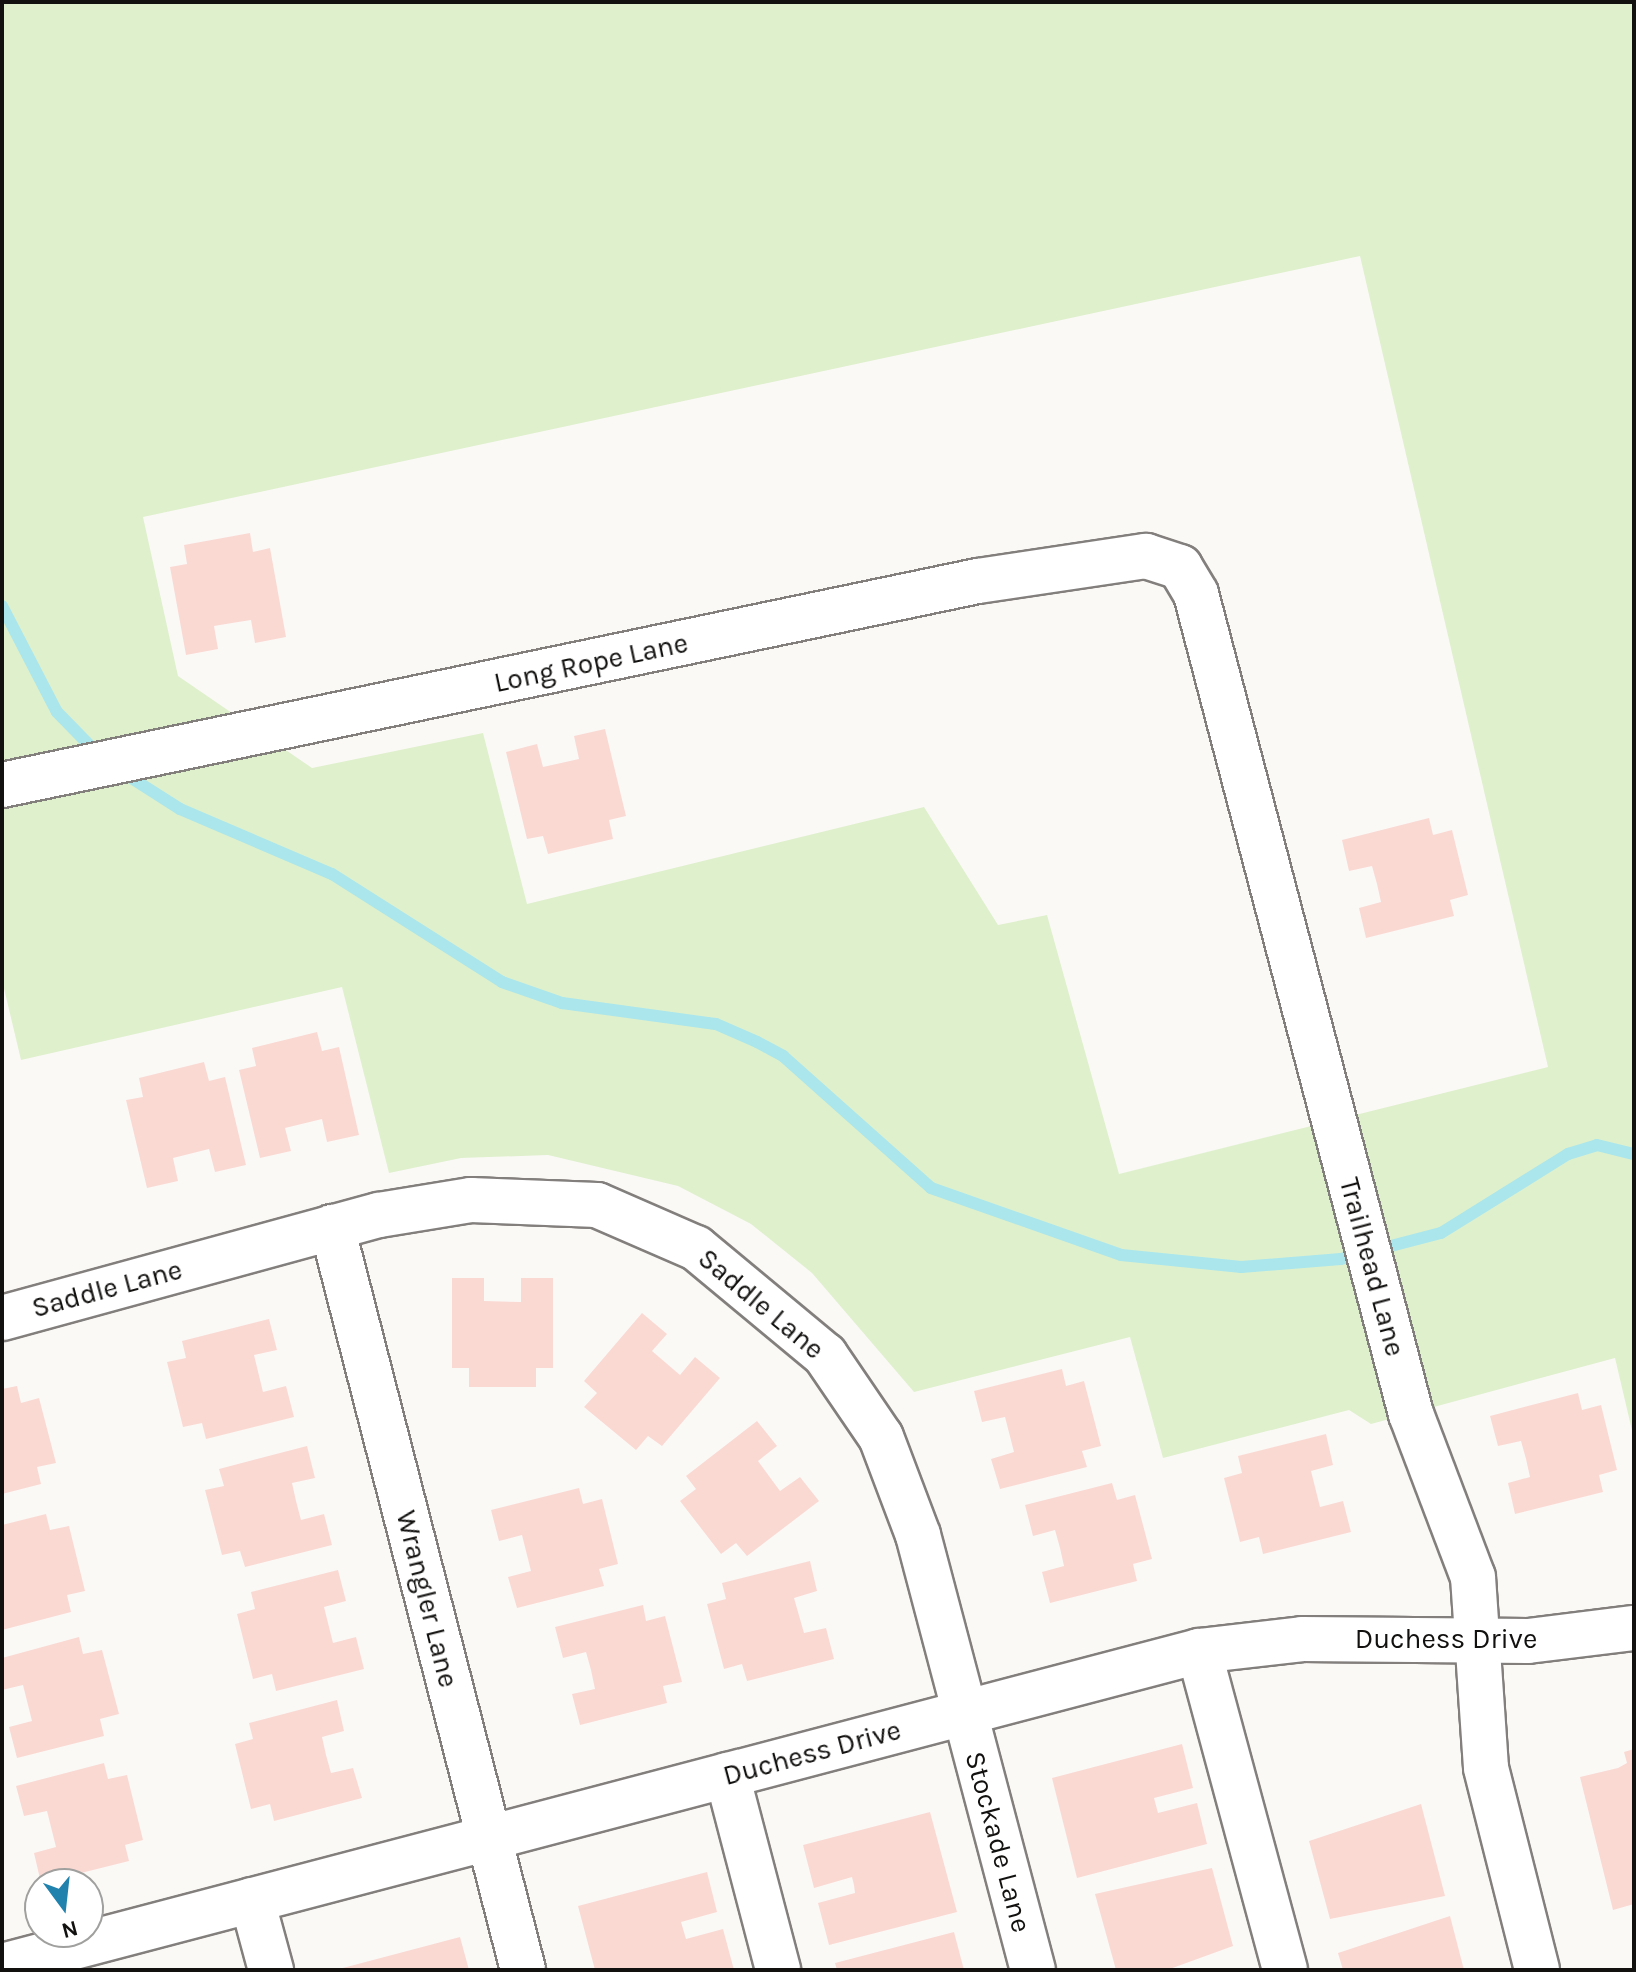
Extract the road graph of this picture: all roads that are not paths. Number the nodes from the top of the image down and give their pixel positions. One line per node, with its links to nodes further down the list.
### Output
1 (1180, 567): 2 (street, Long Rope Lane); 6 (street, Trailhead Lane)
2 (2, 785)
3 (332, 1227): 4 (street, Saddle Lane); 8 (street, Saddle Lane); 10 (street, Wrangler Lane)
4 (2, 1318)
5 (1634, 1628): 6 (street, Duchess Drive)
6 (1482, 1642): 7 (street, Duchess Drive); 18 (street, Trailhead Lane)
7 (1199, 1651): 8 (street, Duchess Drive); 17 (street)
8 (962, 1713): 9 (street, Duchess Drive); 16 (street, Stockade Lane)
9 (727, 1775): 10 (street, Duchess Drive); 15 (street)
10 (488, 1838): 11 (street, Duchess Drive); 14 (street, Wrangler Lane)
11 (252, 1900): 12 (street, Duchess Drive); 13 (street)
12 (2, 1966)
13 (271, 1970)
14 (523, 1970)
15 (778, 1970)
16 (1033, 1970)
17 (1285, 1970)
18 (1537, 1970)

